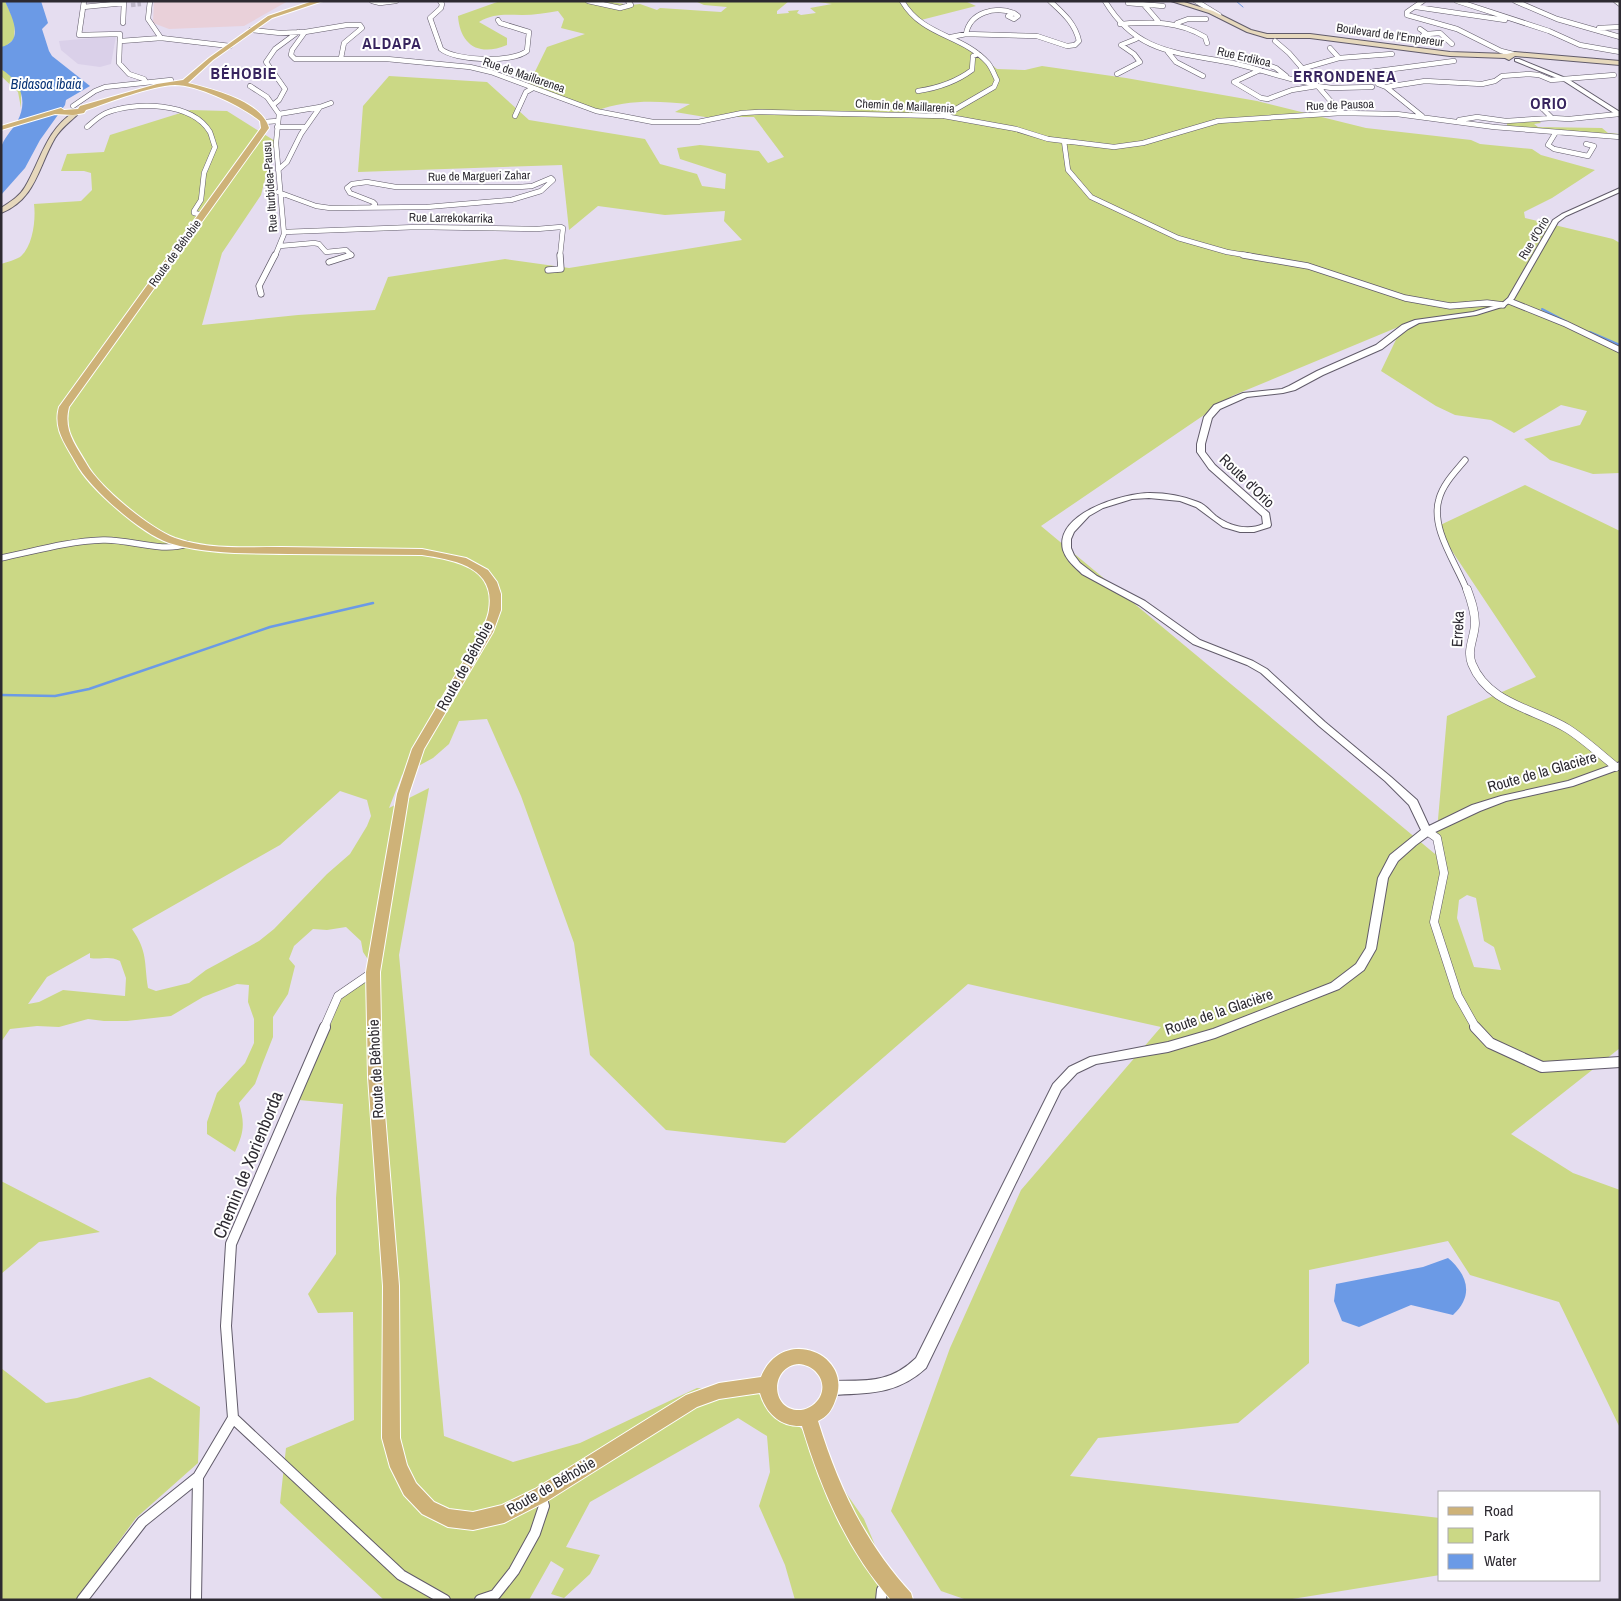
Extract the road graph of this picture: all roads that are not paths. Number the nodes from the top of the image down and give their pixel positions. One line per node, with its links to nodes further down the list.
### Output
1 (84, 1): 24 (street)
2 (320, 1): 41 (main road)
3 (372, 1): 4 (street)
4 (396, 1)
5 (440, 1): 30 (street)
6 (588, 1): 17 (street)
7 (902, 1): 48 (street)
8 (1050, 1): 44 (street)
9 (1105, 1): 35 (street)
10 (1174, 1): 27 (main road, Boulevard de l'Empereur)
11 (1196, 1): 27 (street)
12 (1423, 1): 25 (street)
13 (1457, 1): 31 (street)
14 (1515, 1): 40 (street)
15 (1616, 1): 21 (street)
16 (150, 2): 20 (street); 50 (street)
17 (629, 3)
18 (1128, 3): 22 (street)
19 (125, 4): 24 (street); 33 (street)
20 (141, 4)
21 (1620, 4)
22 (1145, 6): 23 (street); 32 (street)
23 (1163, 6)
24 (83, 7): 53 (street)
25 (1416, 7): 31 (street); 39 (street)
26 (1014, 13): 44 (street)
27 (1219, 15): 46 (main road, Boulevard de l'Empereur)
28 (1206, 19): 34 (street)
29 (348, 20): 36 (street)
30 (498, 20)
31 (1516, 20): 60 (street)
32 (1158, 21): 34 (street); 35 (street)
33 (123, 23)
34 (1177, 23): 55 (street)
35 (1120, 24): 51 (street)
36 (343, 25): 42 (street); 64 (street)
37 (1620, 27): 40 (street)
38 (1420, 29): 45 (street)
39 (1457, 29): 43 (street); 63 (street)
40 (1592, 29): 49 (street)
41 (251, 30): 42 (street); 57 (main road)
42 (303, 32): 64 (street, Rue de Maillarenea); 88 (street)
43 (1440, 33): 45 (street); 56 (street)
44 (966, 34): 48 (street)
45 (1427, 34): 52 (street)
46 (1267, 36): 47 (main road, Boulevard de l'Empereur); 54 (main road, Boulevard de l'Empereur)
47 (1282, 36): 54 (main road); 63 (main road, Boulevard de l'Empereur)
48 (951, 37): 61 (street)
49 (1620, 37)
50 (161, 38): 53 (street); 57 (street)
51 (1136, 38): 59 (street); 72 (street)
52 (1403, 39)
53 (121, 41): 79 (street)
54 (1275, 41): 70 (street)
55 (1207, 43)
56 (1452, 44)
57 (230, 46): 75 (main road)
58 (1330, 48): 65 (street)
59 (1168, 52): 71 (street, Rue Erdikoa); 74 (street)
60 (1620, 52)
61 (978, 54): 86 (street); 96 (street)
62 (1392, 54): 65 (street)
63 (1509, 56): 66 (main road, Boulevard de l'Empereur)
64 (341, 58): 85 (street, Rue de Maillarenea)
65 (1338, 58): 70 (street)
66 (1531, 60): 69 (main road, Boulevard de l'Empereur); 77 (street)
67 (1454, 61): 84 (street)
68 (1262, 63): 76 (street)
69 (1620, 63)
70 (1301, 68): 80 (street)
71 (1260, 70): 76 (street, Rue Erdikoa); 80 (street)
72 (1117, 74)
73 (1614, 75): 77 (street)
74 (1203, 76)
75 (190, 77): 78 (main road); 82 (main road)
76 (1288, 78): 80 (street, Rue Erdikoa)
77 (1566, 80): 84 (street); 94 (street)
78 (175, 81): 79 (street); 82 (main road); 91 (main road)
79 (146, 82): 91 (street)
80 (1316, 85): 83 (street); 93 (street)
81 (250, 86): 88 (street)
82 (196, 87): 100 (main road)
83 (1372, 87)
84 (1386, 87): 97 (street)
85 (533, 88): 92 (street, Rue de Maillarenea); 95 (street)
86 (918, 90)
87 (331, 103): 90 (street)
88 (274, 104): 99 (street, Rue Iturbidea-Pausu)
89 (1539, 105): 98 (street)
90 (320, 107): 99 (street); 104 (street)
91 (72, 111): 102 (main road); 113 (main road)
92 (742, 113): 96 (street, Chemin de Maillarenia)
93 (1340, 113): 97 (street, Rue de Pausoa); 107 (street, Rue de Pausoa)
94 (1619, 115): 98 (street)
95 (515, 116)
96 (944, 116): 107 (street, Chemin de Maillarenia)
97 (1422, 116): 101 (street, Rue de Pausoa)
98 (1552, 118): 101 (street)
99 (278, 119): 100 (street); 104 (street); 109 (street, Rue Iturbidea-Pausu)
100 (264, 121): 114 (main road, Route de Béhobie)
101 (1454, 122): 105 (street, Rue de Pausoa)
102 (1, 127)
103 (87, 127): 114 (street)
104 (304, 128): 109 (street)
105 (1556, 132): 106 (street, Rue de Pausoa); 108 (street)
106 (1620, 137)
107 (1064, 141): 120 (street)
108 (1586, 144)
109 (278, 170): 111 (street, Rue Iturbidea-Pausu)
110 (1620, 190): 120 (street, Rue d'Orio)
111 (278, 192): 112 (street, Rue de Margueri Zahar); 115 (street, Rue Iturbidea-Pausu)
112 (373, 206): 112 (street, Rue de Margueri Zahar)
113 (1, 211)
114 (203, 215): 123 (main road, Route de Béhobie)
115 (284, 232): 116 (street, Rue Iturbidea-Pausu); 118 (street, Rue Larrekokarrika)
116 (280, 246): 117 (street); 119 (street, Rue Iturbidea-Pausu)
117 (329, 262)
118 (548, 270)
119 (261, 294)
120 (1506, 303): 121 (street); 126 (street, Route d'Orio)
121 (1620, 350)
122 (1465, 460): 125 (street, Erreka)
123 (187, 544): 124 (street); 127 (main road, Route de Béhobie)
124 (1, 558)
125 (1618, 766): 126 (street, Route de la Glacière)
126 (1427, 831): 128 (street); 130 (street, Route de la Glacière)
127 (373, 972): 132 (street, Chemin de Xorienborda); 134 (main road, Route de Béhobie)
128 (1620, 1062)
129 (767, 1384): 130 (main road); 131 (main road); 134 (main road, Route de Béhobie)
130 (831, 1388): 131 (main road)
131 (808, 1417): 135 (main road)
132 (233, 1418): 133 (street); 138 (street)
133 (198, 1477): 136 (street); 137 (street)
134 (541, 1495): 139 (street)
135 (884, 1592): 140 (main road)
136 (82, 1600)
137 (196, 1600)
138 (445, 1600)
139 (480, 1600)
140 (904, 1600)

